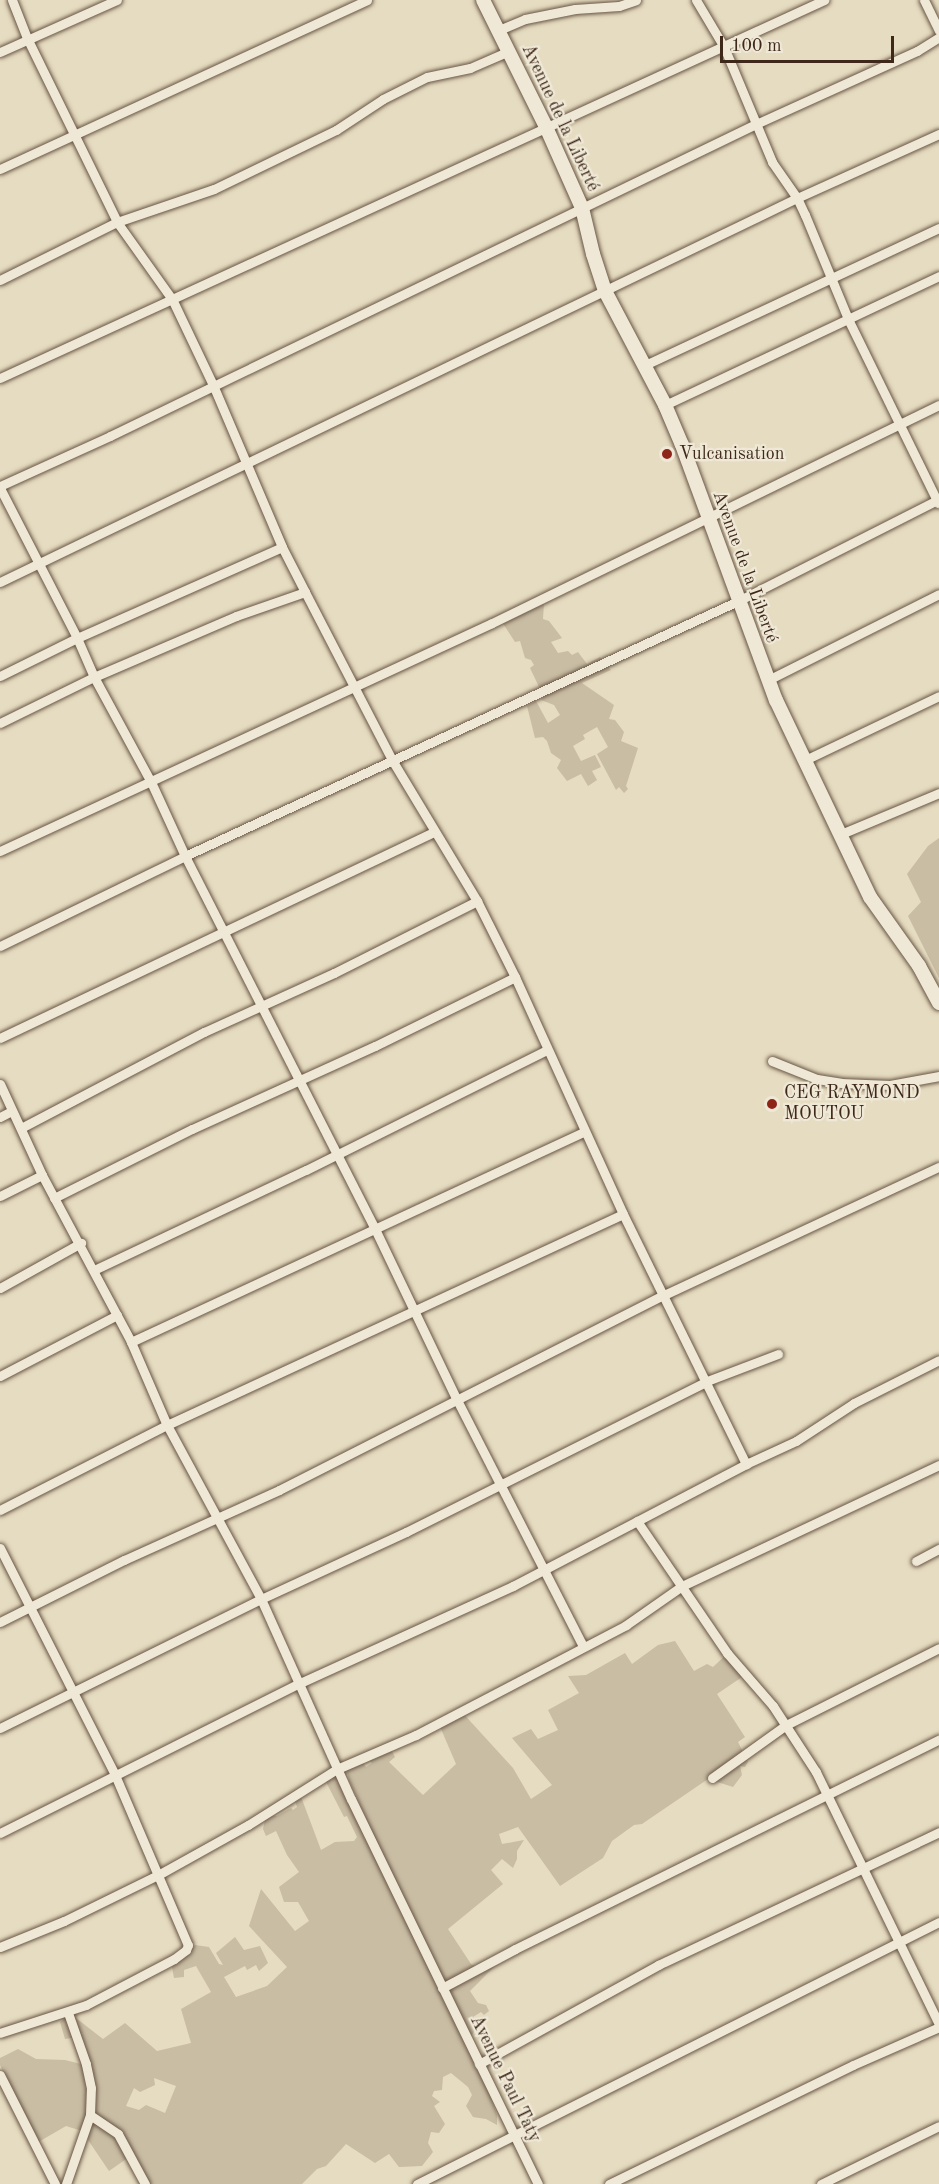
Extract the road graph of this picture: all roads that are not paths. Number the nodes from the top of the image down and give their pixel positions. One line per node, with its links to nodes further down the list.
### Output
1 (12, 0): 11 (street)
2 (117, 0): 11 (street)
3 (368, 0): 18 (street)
4 (483, 0): 9 (street, Avenue de la Liberté)
5 (636, 0): 9 (street)
6 (696, 0): 12 (street)
7 (824, 0): 12 (street)
8 (924, 0): 10 (street)
9 (499, 30): 13 (street, Avenue de la Liberté)
10 (939, 31): 15 (street)
11 (27, 38): 14 (street); 18 (street)
12 (724, 47): 15 (street); 16 (street)
13 (509, 51): 16 (street, Avenue de la Liberté); 22 (street)
14 (0, 52)
15 (756, 124): 20 (street); 21 (street)
16 (546, 127): 21 (street, Avenue de la Liberté); 28 (street)
17 (939, 134): 20 (street)
18 (74, 135): 19 (street); 22 (street)
19 (0, 169)
20 (797, 198): 25 (street); 27 (street)
21 (582, 208): 27 (street, Avenue de la Liberté); 32 (street)
22 (117, 222): 26 (street); 28 (street)
23 (939, 228): 25 (street)
24 (939, 276): 29 (street)
25 (830, 279): 29 (street); 30 (street)
26 (0, 280)
27 (606, 291): 30 (street, Avenue de la Liberté); 36 (street)
28 (172, 299): 31 (street); 32 (street)
29 (848, 319): 33 (street); 35 (street)
30 (645, 365): 33 (street, Avenue de la Liberté)
31 (0, 378)
32 (213, 385): 36 (street); 37 (street)
33 (665, 405): 39 (street, Avenue de la Liberté)
34 (939, 405): 35 (street)
35 (900, 424): 38 (street); 39 (street)
36 (245, 463): 40 (street); 41 (street)
37 (0, 487): 41 (street)
38 (938, 502): 45 (street)
39 (708, 519): 45 (street, Avenue de la Liberté); 50 (street)
40 (282, 547): 43 (street); 46 (street)
41 (39, 563): 42 (street); 46 (street)
42 (0, 582)
43 (305, 592): 48 (street); 50 (street)
44 (939, 594): 49 (street)
45 (738, 601): 49 (street, Avenue de la Liberté); 53 (street)
46 (77, 638): 47 (street); 48 (street)
47 (0, 676)
48 (94, 677): 52 (street); 55 (street)
49 (768, 680): 54 (street, Avenue de la Liberté)
50 (354, 686): 53 (street); 55 (street)
51 (939, 696): 54 (street)
52 (0, 723)
53 (392, 760): 57 (street); 60 (street)
54 (805, 760): 58 (street, Avenue de la Liberté)
55 (151, 782): 59 (street); 60 (street)
56 (939, 793): 58 (street)
57 (433, 832): 61 (street); 62 (street)
58 (841, 834): 65 (street, Avenue de la Liberté)
59 (0, 851)
60 (185, 856): 62 (street); 63 (street)
61 (477, 902): 64 (street); 66 (street)
62 (225, 932): 66 (street); 67 (street)
63 (0, 946)
64 (515, 976): 68 (street); 71 (street)
65 (939, 1003)
66 (262, 1006): 71 (street); 75 (street)
67 (0, 1038)
68 (547, 1050): 76 (street); 77 (street)
69 (772, 1061): 70 (street)
70 (939, 1076)
71 (298, 1080): 77 (street); 81 (street)
72 (0, 1083): 73 (street, Avenue Paul Taty)
73 (12, 1111): 74 (street); 75 (street, Avenue Paul Taty)
74 (0, 1117)
75 (21, 1128): 79 (street, Avenue Paul Taty)
76 (584, 1132): 82 (street); 83 (street)
77 (335, 1154): 83 (street); 85 (street)
78 (939, 1167): 87 (street)
79 (42, 1175): 80 (street); 81 (street, Avenue Paul Taty)
80 (0, 1196)
81 (54, 1198): 84 (street, Avenue Paul Taty)
82 (623, 1214): 87 (street); 88 (street)
83 (375, 1229): 88 (street); 90 (street)
84 (81, 1244): 85 (street, Avenue Paul Taty); 86 (street)
85 (94, 1270): 89 (street, Avenue Paul Taty)
86 (0, 1288)
87 (664, 1295): 94 (street); 95 (street)
88 (414, 1312): 95 (street); 96 (street)
89 (117, 1315): 90 (street, Avenue Paul Taty); 93 (street)
90 (132, 1342): 96 (street, Avenue Paul Taty)
91 (778, 1354): 94 (street)
92 (939, 1360): 97 (street)
93 (0, 1376)
94 (707, 1381): 97 (street); 99 (street)
95 (456, 1398): 99 (street); 101 (street)
96 (167, 1425): 100 (street); 101 (street, Avenue Paul Taty)
97 (746, 1464): 102 (street)
98 (939, 1465): 107 (street)
99 (501, 1485): 106 (street); 108 (street)
100 (0, 1510)
101 (218, 1518): 108 (street, Avenue Paul Taty); 109 (street)
102 (637, 1521): 106 (street); 107 (street)
103 (0, 1548): 109 (street)
104 (939, 1549): 105 (street)
105 (916, 1561)
106 (543, 1571): 111 (street); 113 (street)
107 (682, 1586): 111 (street); 115 (street)
108 (261, 1599): 113 (street, Avenue Paul Taty); 114 (street)
109 (30, 1606): 110 (street); 114 (street)
110 (0, 1622)
111 (583, 1646): 118 (street)
112 (939, 1648): 115 (street)
113 (300, 1683): 118 (street, Avenue Paul Taty); 119 (street)
114 (75, 1692): 116 (street); 119 (street)
115 (786, 1725): 120 (street); 121 (street)
116 (0, 1728)
117 (939, 1739): 121 (street)
118 (337, 1769): 125 (street); 129 (street, Avenue Paul Taty)
119 (115, 1775): 123 (street); 125 (street)
120 (712, 1778)
121 (827, 1792): 124 (street); 129 (street)
122 (939, 1832): 124 (street)
123 (0, 1833)
124 (863, 1869): 127 (street); 133 (street)
125 (158, 1875): 128 (street); 130 (street)
126 (939, 1922): 127 (street)
127 (898, 1941): 131 (street); 137 (street)
128 (0, 1947)
129 (442, 1988): 133 (street, Avenue Paul Taty)
130 (68, 2013): 132 (street); 135 (street)
131 (939, 2026): 143 (street)
132 (0, 2033)
133 (479, 2064): 137 (street, Avenue Paul Taty)
134 (0, 2075): 138 (street)
135 (90, 2115): 139 (street); 140 (street)
136 (939, 2126): 144 (street)
137 (515, 2136): 141 (street); 142 (street, Avenue Paul Taty)
138 (55, 2184)
139 (66, 2184)
140 (145, 2184)
141 (417, 2184)
142 (538, 2184)
143 (609, 2184)
144 (821, 2184)

